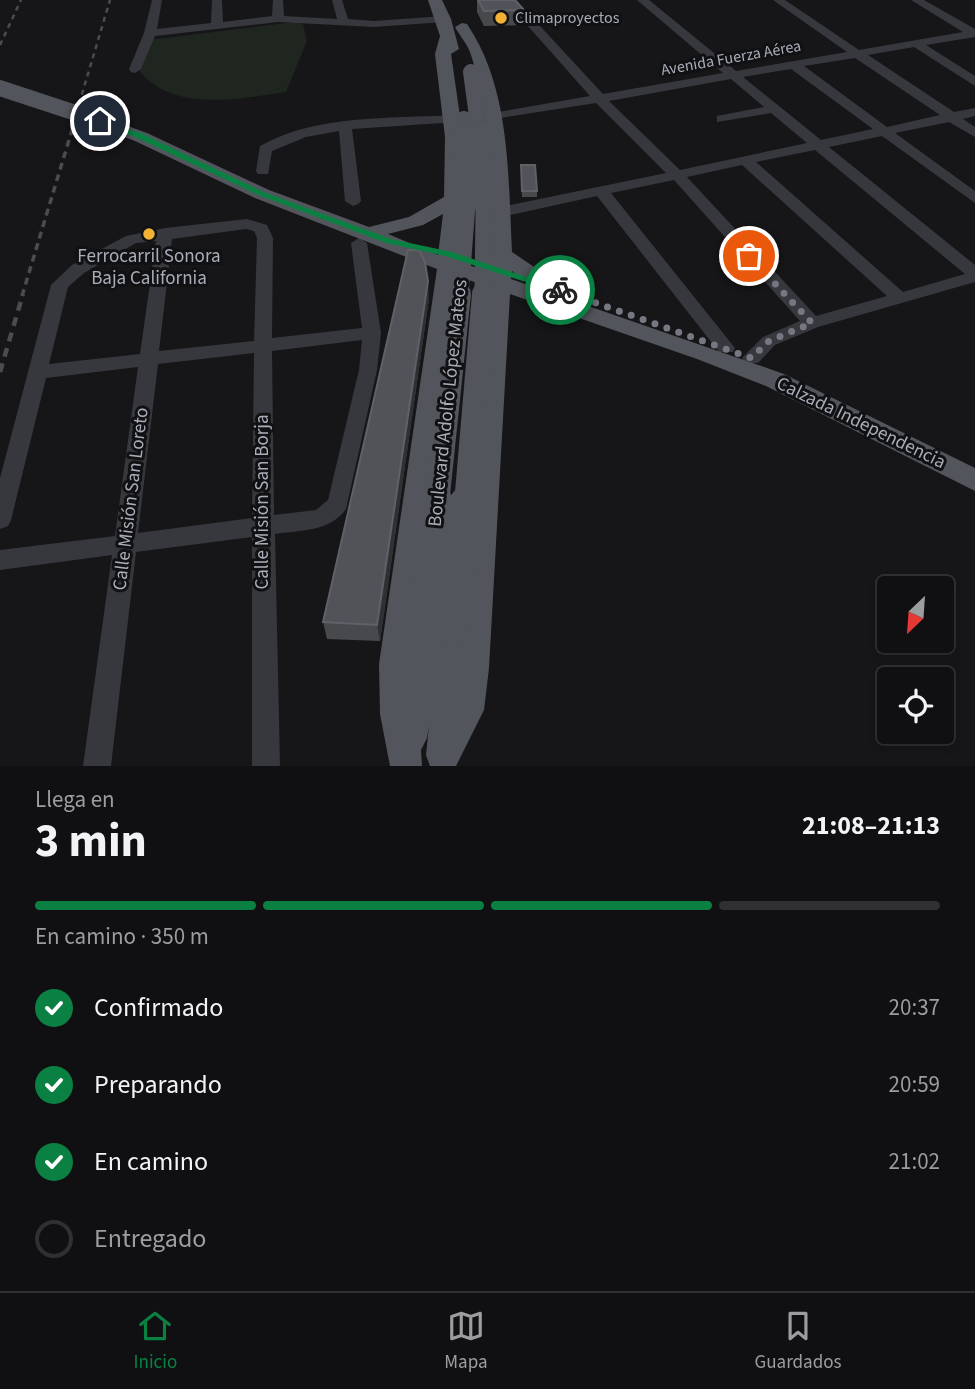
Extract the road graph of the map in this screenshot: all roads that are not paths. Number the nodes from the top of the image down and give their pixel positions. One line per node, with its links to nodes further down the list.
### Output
1 (157, 0): 14 (street)
2 (217, 0): 13 (street)
3 (278, 0): 10 (street)
4 (337, 0): 11 (street)
5 (435, 0): 12 (main road, Boulevard Adolfo López Mateos)
6 (510, 0): 23 (street)
7 (642, 0): 20 (street)
8 (778, 0): 17 (street)
9 (916, 0): 15 (street)
10 (278, 19): 11 (street); 13 (street)
11 (343, 21): 12 (street)
12 (453, 22): 26 (main road); 28 (main road); 64 (main road, Boulevard Adolfo López Mateos, bridge)
13 (217, 27): 14 (street)
14 (150, 33): 19 (street)
15 (975, 33): 16 (street, Avenida Fuerza Aérea)
16 (915, 43): 17 (street, Avenida Fuerza Aérea); 21 (street)
17 (856, 53): 18 (street, Avenida Fuerza Aérea); 27 (street)
18 (793, 64): 20 (street, Avenida Fuerza Aérea); 31 (street)
19 (135, 69)
20 (732, 75): 23 (street, Avenida Fuerza Aérea); 24 (street)
21 (975, 82)
22 (0, 88): 43 (main road, Calzada Independencia, bridge)
23 (600, 99): 26 (street, Avenida Fuerza Aérea); 36 (street)
24 (774, 109): 29 (street); 33 (street)
25 (975, 113): 27 (street)
26 (493, 117): 41 (main road)
27 (951, 118): 31 (street); 32 (street)
28 (452, 119): 30 (street); 39 (main road)
29 (722, 119)
30 (345, 127): 35 (street); 40 (street)
31 (886, 132): 33 (street); 38 (street)
32 (975, 133)
33 (817, 146): 34 (street); 47 (street)
34 (747, 162): 36 (street); 49 (street)
35 (263, 172)
36 (678, 176): 37 (street); 50 (street)
37 (602, 192): 41 (street); 54 (street)
38 (975, 198)
39 (454, 200): 43 (main road); 46 (main road)
40 (353, 201)
41 (501, 212): 45 (main road)
42 (165, 233): 53 (street, Calle Misión San Borja); 56 (street, Calle Misión San Loreto); 57 (street)
43 (363, 238): 44 (main road, Calzada Independencia); 52 (street)
44 (389, 241): 46 (main road, Calzada Independencia); 46 (main road, Calzada Independencia)
45 (502, 269): 46 (main road, Calzada Independencia); 48 (main road, Calzada Independencia); 51 (main road)
46 (446, 270): 66 (main road)
47 (975, 275): 49 (street)
48 (545, 292): 51 (main road); 54 (main road, Calzada Independencia); 59 (main road, Calzada Independencia)
49 (898, 297): 50 (street)
50 (812, 323): 55 (street)
51 (498, 328): 65 (main road)
52 (372, 333): 53 (street); 61 (street)
53 (262, 348): 56 (street); 61 (street, Calle Misión San Borja)
54 (726, 348): 55 (main road, Calzada Independencia)
55 (751, 358): 58 (main road, Calzada Independencia)
56 (149, 360): 57 (street); 62 (street, Calle Misión San Loreto)
57 (38, 372): 60 (street)
58 (975, 464)
59 (975, 480)
60 (0, 520)
61 (264, 524): 62 (street); 68 (street, Calle Misión San Borja)
62 (125, 543): 63 (street); 67 (street, Calle Misión San Loreto)
63 (0, 560)
64 (438, 629): 65 (main road, Boulevard Adolfo López Mateos); 66 (main road, Boulevard Adolfo López Mateos)
65 (443, 760)
66 (406, 764)
67 (97, 766)
68 (266, 766)

